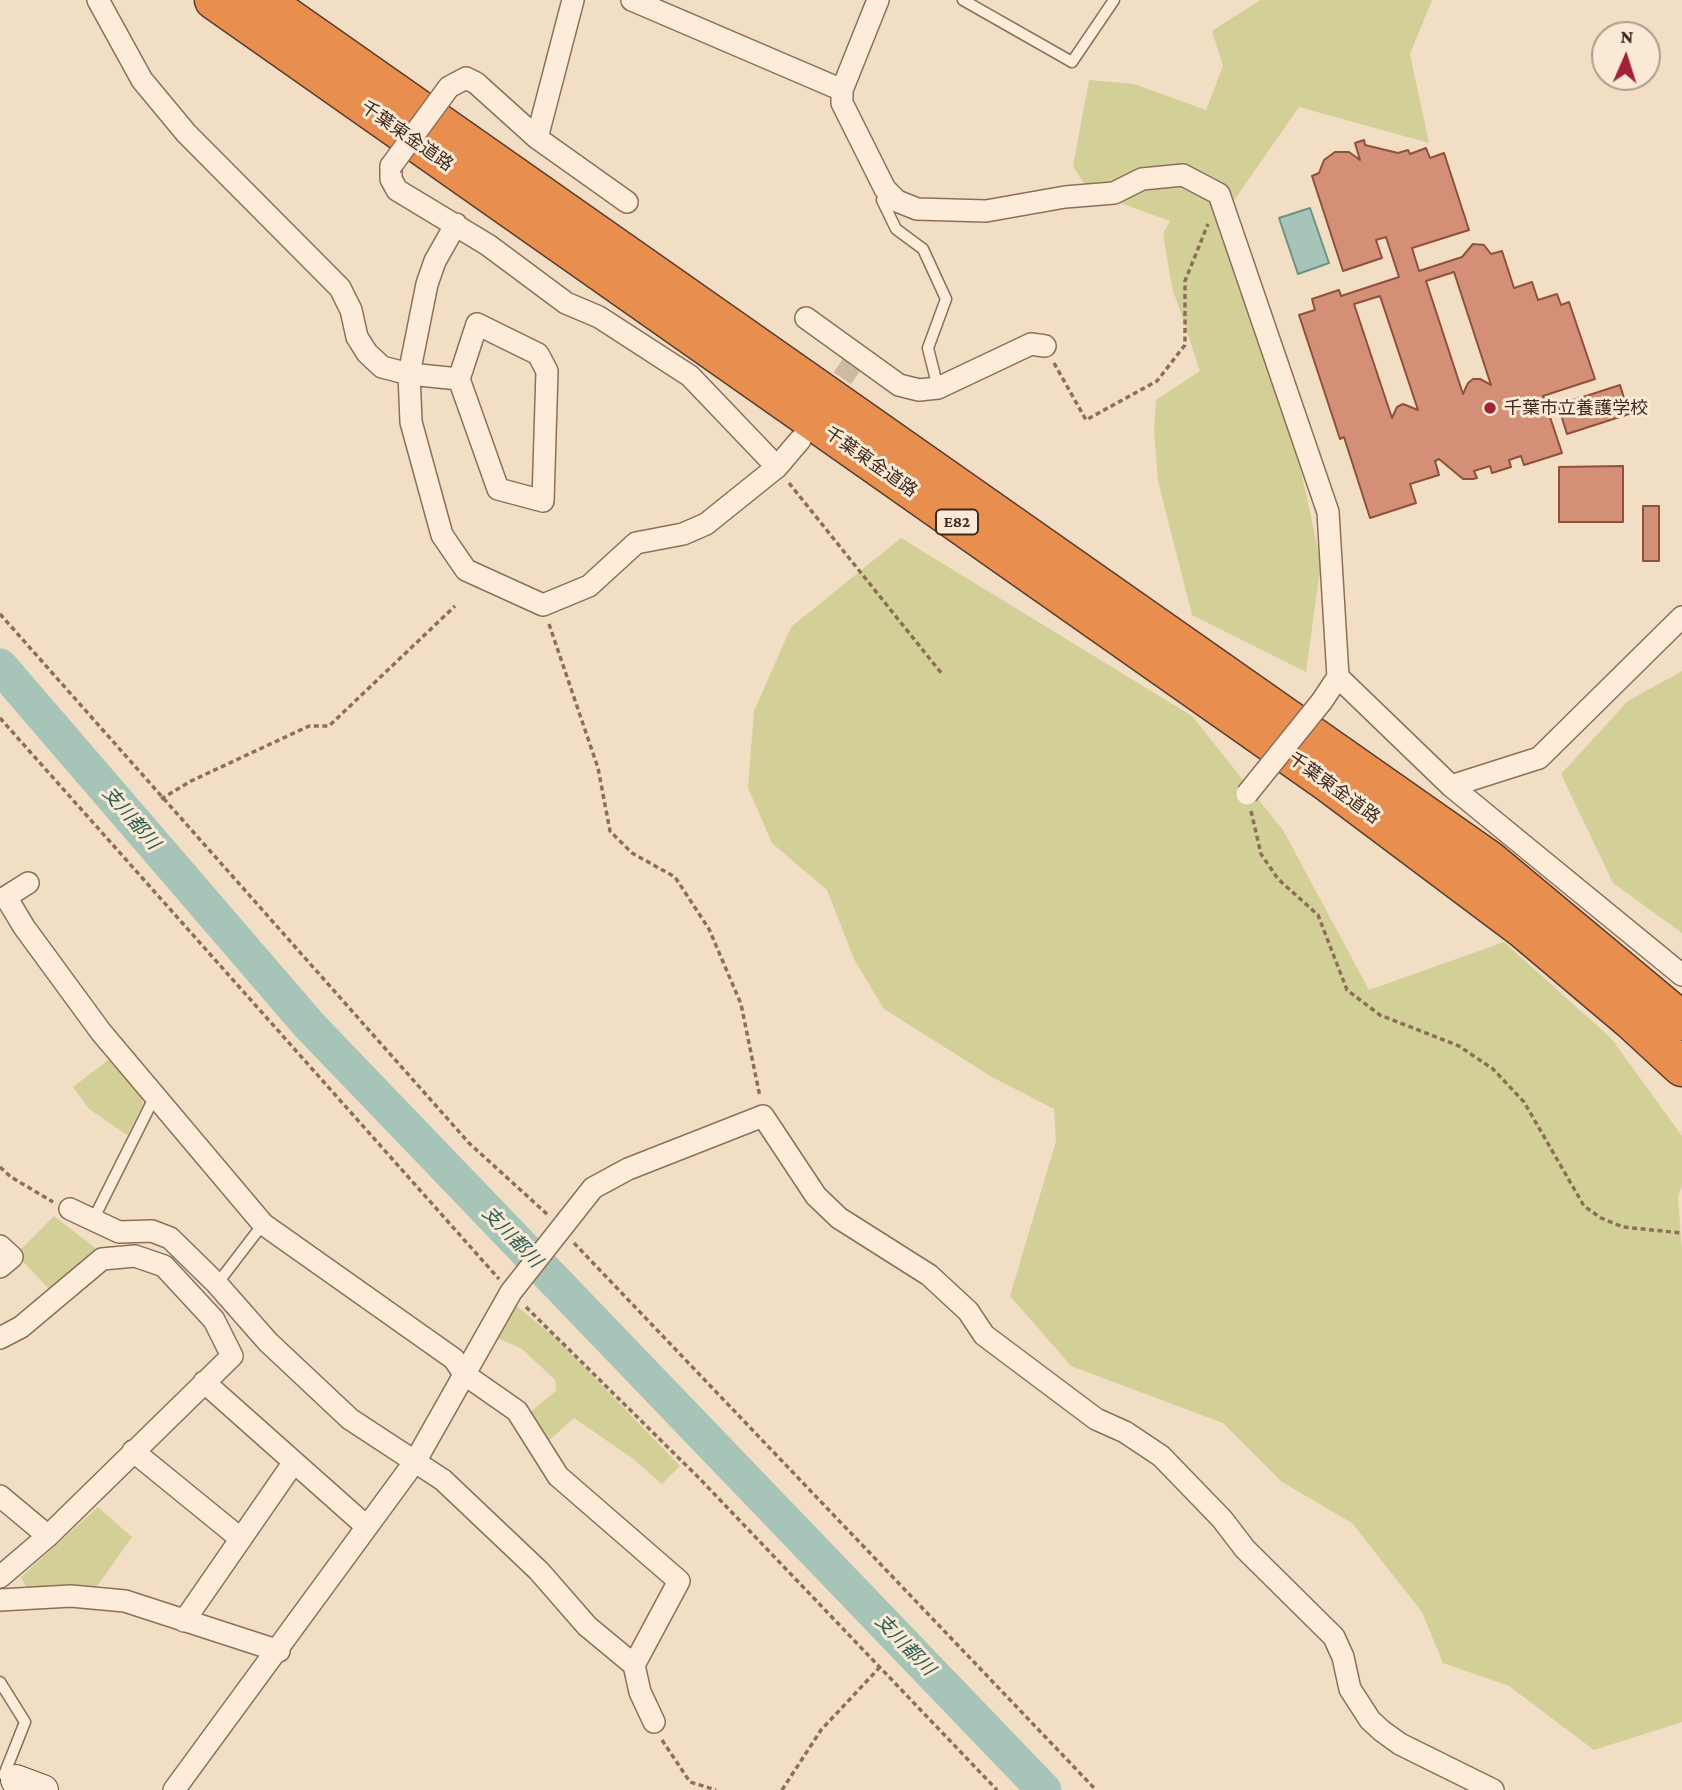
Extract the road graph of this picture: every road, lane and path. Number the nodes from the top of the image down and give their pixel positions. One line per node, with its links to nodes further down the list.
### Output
1 (97, 0): 17 (street)
2 (214, 0): 35 (highway, 千葉東金道路 / E82)
3 (263, 0): 34 (highway, 千葉東金道路 / E82)
4 (573, 0): 10 (street)
5 (632, 0): 9 (street)
6 (878, 0): 9 (street)
7 (963, 0): 8 (lane)
8 (1114, 0)
9 (842, 90): 11 (street)
10 (537, 138): 13 (street); 14 (street, bridge)
11 (885, 189): 12 (street); 19 (lane)
12 (1219, 194): 16 (path); 27 (street)
13 (627, 202)
14 (456, 224): 17 (street); 21 (street)
15 (806, 318): 19 (street)
16 (1045, 346): 19 (street)
17 (409, 374): 18 (street); 22 (street)
18 (459, 379): 18 (street)
19 (938, 388)
20 (800, 440): 21 (street)
21 (777, 467): 22 (street); 26 (path)
22 (543, 605): 37 (path)
23 (455, 606): 31 (path)
24 (0, 614): 31 (path)
25 (1682, 617): 29 (street)
26 (942, 674)
27 (1338, 677): 29 (street); 30 (street, bridge)
28 (0, 718): 47 (path)
29 (1451, 786): 33 (street)
30 (1247, 794): 43 (path)
31 (161, 799): 42 (path)
32 (28, 883): 36 (street)
33 (1682, 975)
34 (1682, 1021)
35 (1682, 1067)
36 (155, 1098): 40 (lane); 41 (street)
37 (763, 1116): 42 (street); 72 (street)
38 (0, 1167): 39 (path)
39 (70, 1209): 40 (street)
40 (93, 1220): 46 (street)
41 (263, 1224): 46 (lane); 49 (street)
42 (560, 1226): 47 (street); 71 (path)
43 (1682, 1233)
44 (0, 1246): 45 (street)
45 (0, 1267)
46 (217, 1284): 52 (street)
47 (511, 1292): 49 (street); 63 (path)
48 (0, 1338): 50 (street)
49 (464, 1374): 52 (street); 62 (street)
50 (204, 1382): 51 (street); 53 (street)
51 (133, 1451): 56 (street); 57 (street)
52 (416, 1460): 55 (street); 62 (street)
53 (294, 1462): 55 (street); 57 (street)
54 (0, 1496): 56 (street)
55 (366, 1526): 61 (street)
56 (48, 1536): 58 (street)
57 (241, 1539): 60 (street)
58 (0, 1577)
59 (0, 1600): 60 (street)
60 (184, 1621): 61 (street)
61 (279, 1651): 67 (street)
62 (634, 1665): 65 (street)
63 (880, 1668): 69 (path); 70 (path)
64 (0, 1682): 66 (lane)
65 (654, 1722): 68 (path)
66 (14, 1782)
67 (174, 1790)
68 (716, 1790)
69 (782, 1790)
70 (997, 1790)
71 (1096, 1790)
72 (1493, 1790)

